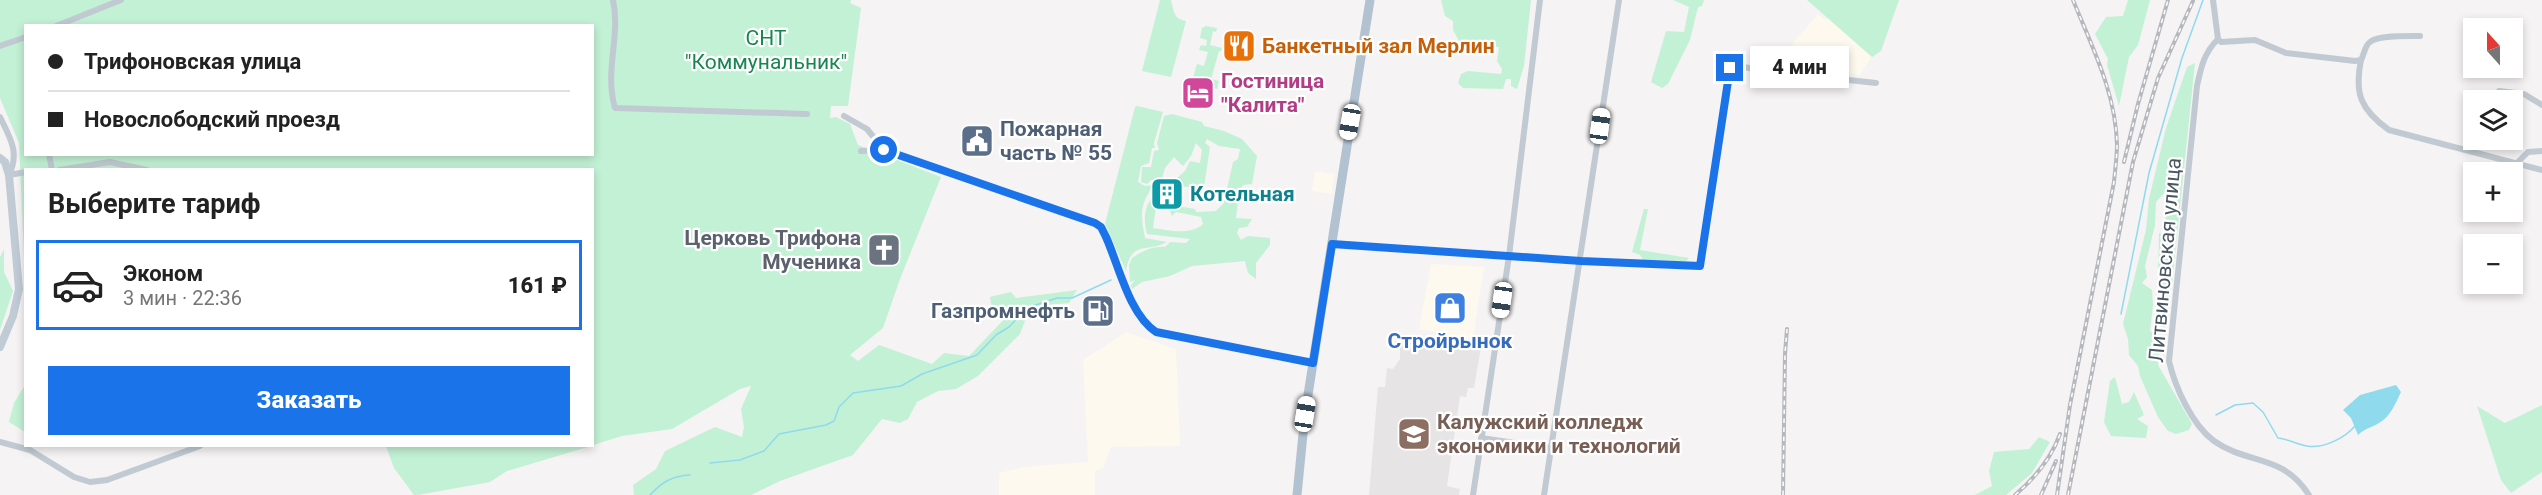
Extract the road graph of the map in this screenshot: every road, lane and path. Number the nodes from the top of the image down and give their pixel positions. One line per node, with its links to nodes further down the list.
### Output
1 (121, 0): 7 (street)
2 (613, 0): 16 (street)
3 (1370, 0): 31 (main road)
4 (1539, 0): 32 (street)
5 (1619, 0): 33 (street)
6 (2213, 0): 10 (street)
7 (61, 24)
8 (2420, 36): 12 (street)
9 (24, 38): 11 (street)
10 (2218, 39): 12 (street); 43 (street, Литвиновская улица)
11 (0, 46)
12 (2361, 60): 23 (street)
13 (1876, 84): 33 (street)
14 (2523, 94): 15 (street)
15 (2542, 105)
16 (807, 114)
17 (844, 116): 19 (street)
18 (0, 117): 30 (street)
19 (884, 150): 20 (street); 35 (street)
20 (861, 151)
21 (2542, 152): 24 (street)
22 (0, 159): 30 (street)
23 (2509, 162)
24 (2519, 162)
25 (2523, 165): 28 (street)
26 (72, 168): 27 (street)
27 (138, 168)
28 (2542, 170)
29 (24, 172): 30 (street)
30 (9, 175): 34 (street)
31 (1332, 244): 32 (street); 35 (main road)
32 (1509, 255): 33 (street); 36 (street)
33 (1581, 261): 39 (street)
34 (0, 347)
35 (1313, 363): 40 (main road)
36 (1481, 438): 39 (street); 41 (street)
37 (0, 442): 38 (street)
38 (197, 447)
39 (1551, 448): 42 (street)
40 (1297, 495)
41 (1473, 495)
42 (1544, 495)
43 (2309, 495)

